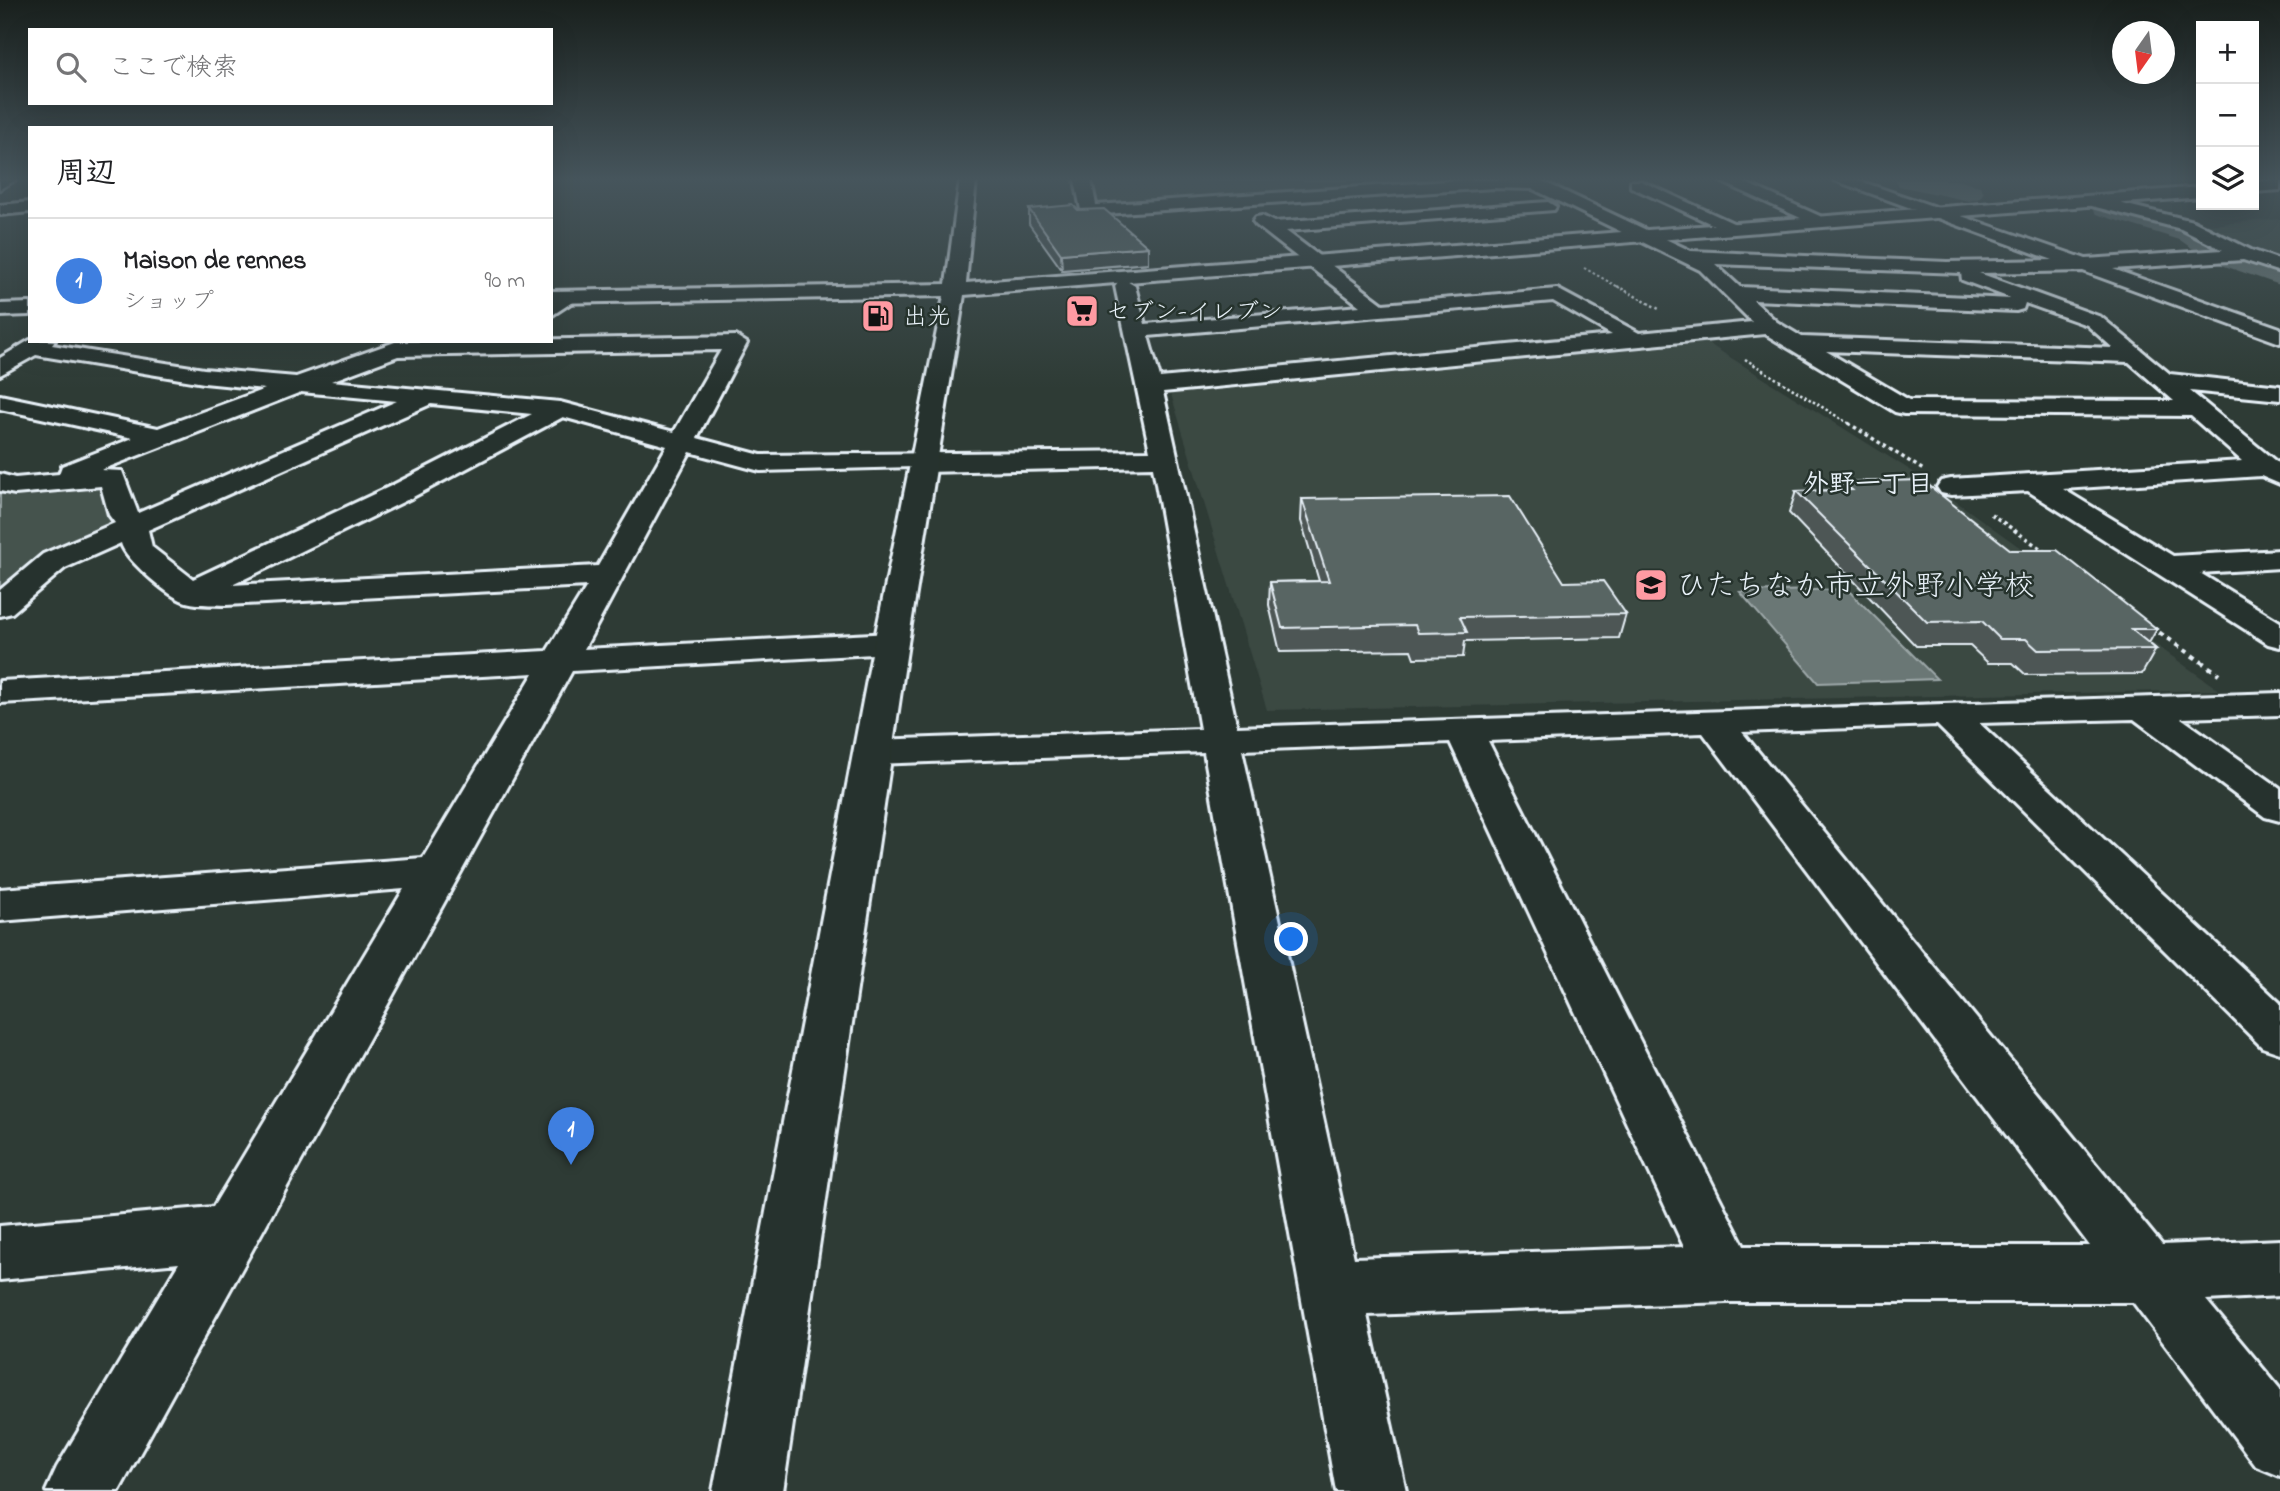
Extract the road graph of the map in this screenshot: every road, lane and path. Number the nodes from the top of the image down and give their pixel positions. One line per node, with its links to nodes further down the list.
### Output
1 (960, 250): 15 (street)
2 (1300, 250): 10 (street)
3 (1443, 250): 10 (street)
4 (1552, 250): 30 (path)
5 (1674, 250): 9 (street)
6 (2038, 250): 11 (street)
7 (2236, 250): 8 (street)
8 (2245, 254): 11 (street); 12 (street)
9 (1691, 257): 13 (street); 16 (street)
10 (1313, 260): 15 (street); 24 (street)
11 (2083, 265): 13 (street); 17 (street)
12 (2280, 266)
13 (1947, 268): 19 (street)
14 (1125, 286): 29 (street)
15 (955, 290): 18 (street); 49 (street)
16 (1735, 293): 19 (street); 28 (street)
17 (2173, 296): 20 (street); 26 (street)
18 (561, 297)
19 (2042, 303): 27 (street)
20 (2147, 304)
21 (28, 309): 23 (street)
22 (2263, 309): 26 (street)
23 (0, 310)
24 (1380, 311): 29 (street); 32 (street)
25 (2121, 313): 27 (street)
26 (2222, 313): 31 (street)
27 (2094, 321): 36 (street)
28 (1769, 327): 30 (street); 35 (street)
29 (1137, 331): 40 (street)
30 (1704, 334): 32 (street); 54 (path)
31 (2280, 336)
32 (1636, 340): 40 (street)
33 (38, 344): 37 (street); 39 (street)
34 (519, 344): 39 (street); 47 (street)
35 (1800, 344): 36 (street); 44 (street)
36 (2137, 356): 38 (street)
37 (0, 368)
38 (2167, 381): 41 (street); 44 (street)
39 (296, 384): 42 (street); 46 (street)
40 (1150, 386): 48 (street)
41 (2280, 393)
42 (428, 396): 45 (street); 55 (street)
43 (0, 402): 46 (street)
44 (2199, 408): 50 (street)
45 (560, 409): 47 (street); 60 (street)
46 (160, 436): 52 (street)
47 (682, 440): 49 (street); 59 (street)
48 (1163, 458): 49 (street); 72 (street)
49 (924, 461): 64 (street)
50 (2273, 472): 51 (street)
51 (2030, 480): 54 (street); 58 (street)
52 (55, 481): 53 (street); 55 (street)
53 (0, 482)
54 (1951, 487): 56 (path)
55 (132, 524): 60 (street); 61 (street)
56 (2051, 557)
57 (2280, 559): 58 (street)
58 (2165, 566): 63 (street)
59 (609, 575): 60 (street); 65 (street)
60 (191, 593)
61 (0, 606)
62 (2140, 619): 67 (path)
63 (2280, 637)
64 (891, 643): 65 (street); 73 (street)
65 (557, 664): 66 (street); 75 (street)
66 (0, 692)
67 (2272, 704): 68 (street)
68 (2143, 708): 69 (street); 74 (street)
69 (1946, 713): 70 (street); 77 (street)
70 (1714, 722): 71 (street); 81 (street)
71 (1465, 733): 72 (street); 82 (street)
72 (1219, 740): 73 (street); 83 (street)
73 (874, 752): 86 (street)
74 (2280, 808)
75 (436, 872): 76 (street); 78 (street)
76 (0, 905)
77 (2280, 1033)
78 (228, 1232): 79 (street); 85 (street)
79 (0, 1253)
80 (2280, 1268): 81 (street)
81 (2148, 1273): 82 (street); 84 (street)
82 (1727, 1274): 83 (street)
83 (1330, 1288): 87 (street)
84 (2280, 1442)
85 (81, 1491)
86 (748, 1491)
87 (1371, 1491)

